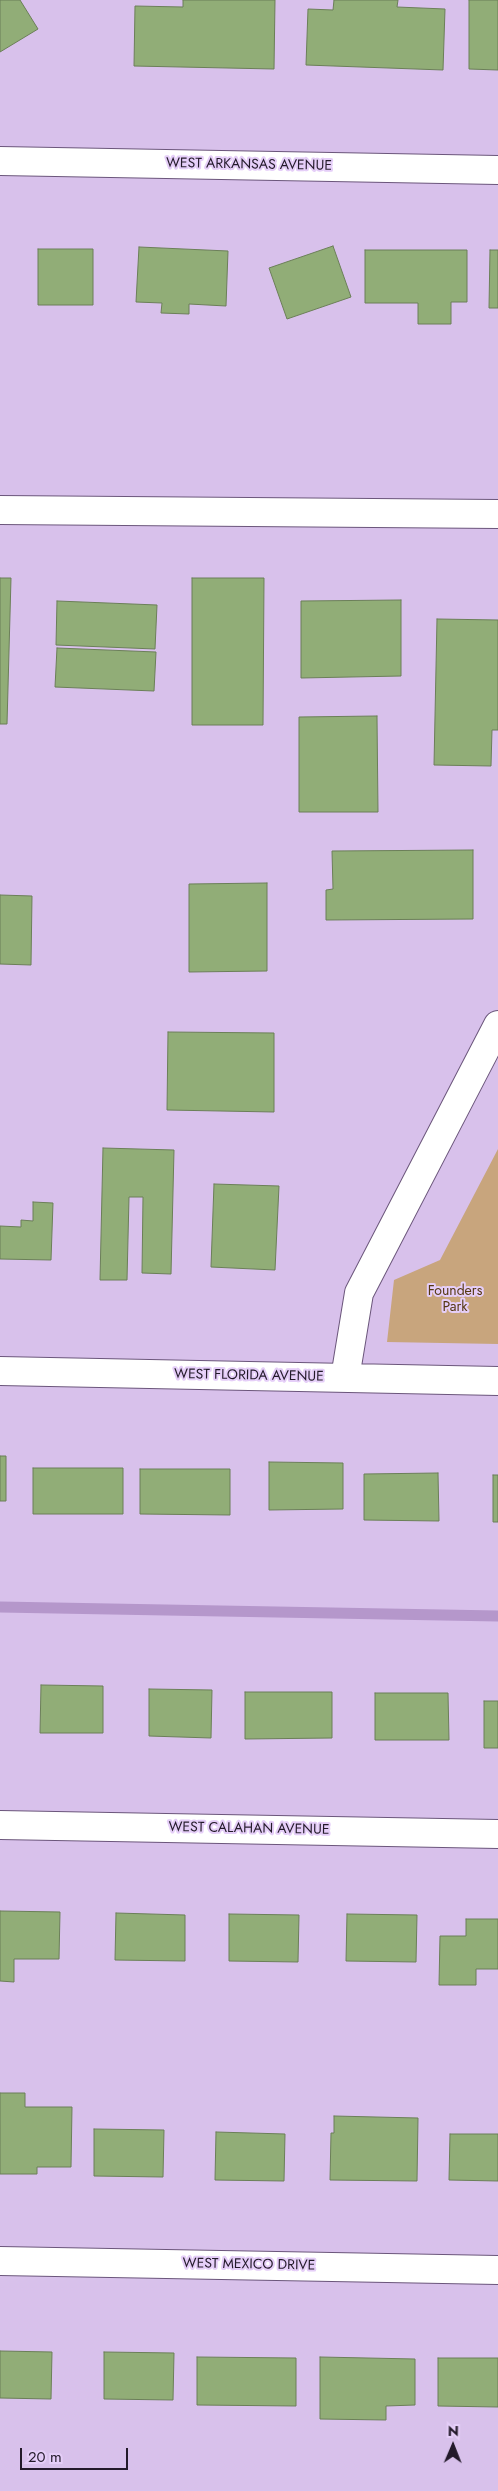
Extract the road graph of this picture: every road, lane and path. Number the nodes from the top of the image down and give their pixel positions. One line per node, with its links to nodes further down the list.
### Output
1 (0, 161): 2 (street, WEST ARKANSAS AVENUE)
2 (498, 170)
3 (0, 510): 4 (street)
4 (498, 514)
5 (498, 1025): 7 (street)
6 (0, 1371): 7 (street, WEST FLORIDA AVENUE)
7 (345, 1378): 8 (street, WEST FLORIDA AVENUE)
8 (498, 1381)
9 (0, 1825): 10 (street, WEST CALAHAN AVENUE)
10 (498, 1834)
11 (0, 2261): 12 (street, WEST MEXICO DRIVE)
12 (498, 2270)

